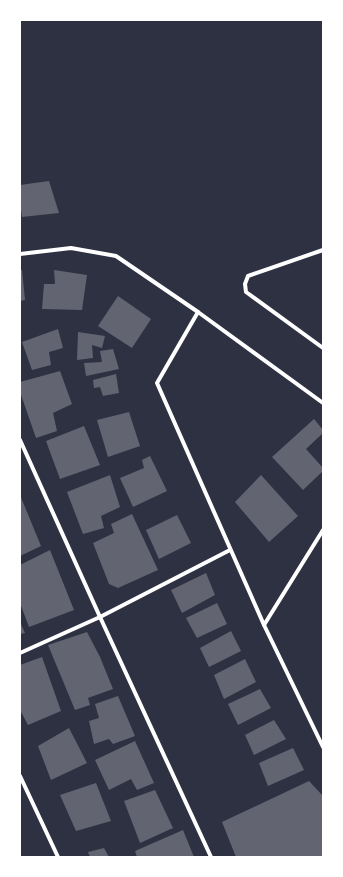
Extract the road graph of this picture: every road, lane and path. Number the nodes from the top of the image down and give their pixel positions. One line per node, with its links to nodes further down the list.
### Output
1 (323, 250): 4 (street)
2 (20, 254): 3 (street)
3 (198, 312): 5 (street); 8 (street)
4 (323, 348)
5 (323, 403)
6 (20, 440): 9 (street)
7 (323, 530): 10 (street)
8 (230, 550): 9 (street); 10 (street)
9 (100, 617): 11 (street); 15 (street)
10 (264, 625): 12 (street)
11 (20, 653)
12 (323, 747)
13 (20, 776): 14 (street)
14 (58, 857)
15 (211, 857)

